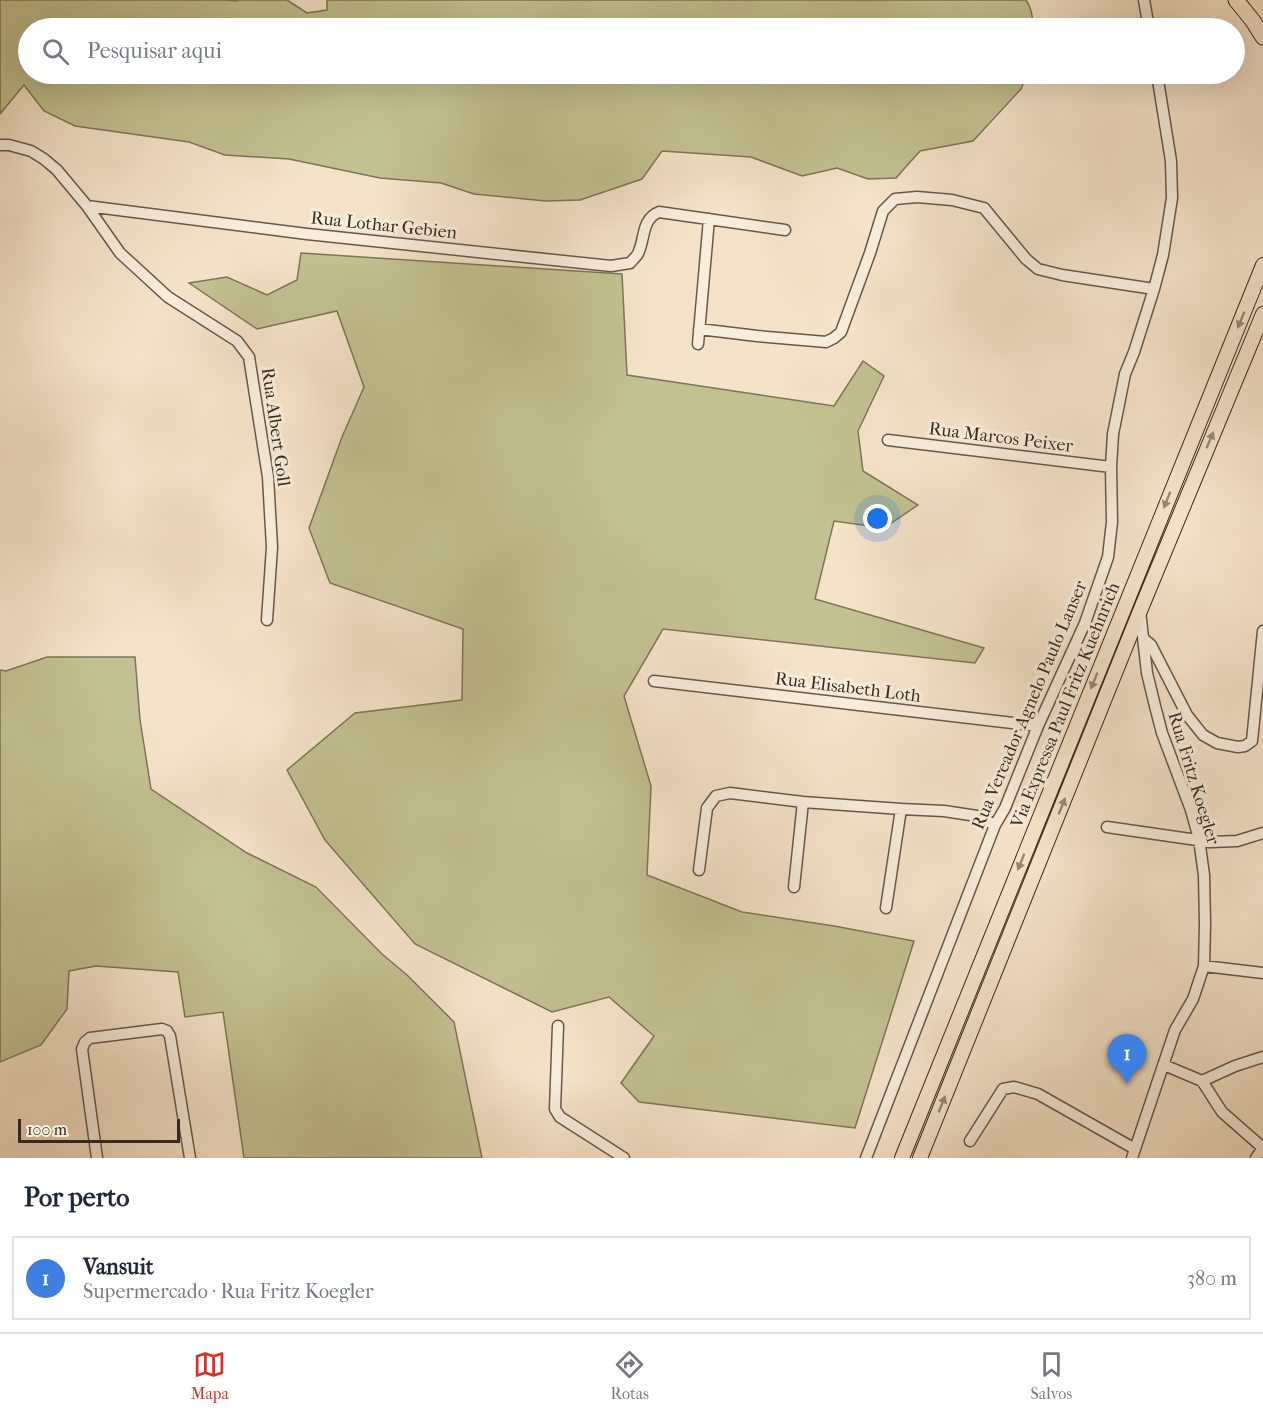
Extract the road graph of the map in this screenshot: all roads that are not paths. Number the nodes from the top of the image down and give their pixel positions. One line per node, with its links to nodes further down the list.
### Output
1 (1144, 0): 3 (street)
2 (1236, 0): 4 (highway)
3 (1147, 18)
4 (1263, 37)
5 (1159, 84): 11 (street, Rua Vereador Agnelo Paulo Lanser)
6 (0, 145): 7 (street, Rua Albert Goll)
7 (87, 206): 8 (street, Rua Lothar Gebien); 18 (street, Rua Albert Goll)
8 (709, 219): 9 (street); 13 (street)
9 (785, 230)
10 (1263, 265): 42 (main road, Via Expressa Paul Fritz Kuehnrich, one-way to 42)
11 (1154, 289): 13 (street); 16 (street, Rua Vereador Agnelo Paulo Lanser)
12 (1263, 314): 17 (main road, Via Expressa Paul Fritz Kuehnrich, one-way to 12)
13 (699, 329): 14 (street)
14 (698, 344)
15 (888, 440): 16 (street, Rua Marcos Peixer)
16 (1111, 466): 23 (street, Rua Vereador Agnelo Paulo Lanser)
17 (1140, 611): 21 (street, Rua Fritz Koegler); 47 (main road, Via Expressa Paul Fritz Kuehnrich, one-way to 17)
18 (267, 620)
19 (1263, 631): 20 (street)
20 (1263, 638): 21 (street)
21 (1144, 639): 29 (street, Rua Fritz Koegler)
22 (654, 681): 23 (street, Rua Elisabeth Loth)
23 (1038, 726): 26 (street, Rua Vereador Agnelo Paulo Lanser)
24 (803, 802): 25 (street); 30 (street); 31 (street)
25 (901, 809): 26 (street); 32 (street)
26 (995, 825): 46 (street, Rua Vereador Agnelo Paulo Lanser)
27 (1107, 827): 29 (street)
28 (1263, 833): 29 (street)
29 (1199, 839): 33 (street, Rua Fritz Koegler)
30 (699, 870)
31 (794, 887)
32 (886, 908)
33 (1204, 966): 34 (street); 37 (street, Rua Fritz Koegler)
34 (1263, 973)
35 (558, 1026): 45 (street)
36 (1263, 1057): 38 (street)
37 (1164, 1065): 38 (street); 41 (street, Rua Fritz Koegler)
38 (1202, 1081): 40 (street)
39 (970, 1141): 41 (street)
40 (1263, 1148): 48 (street)
41 (1134, 1153)
42 (902, 1156)
43 (97, 1158): 44 (street)
44 (190, 1158)
45 (624, 1158)
46 (866, 1158)
47 (920, 1158)
48 (1256, 1158)

